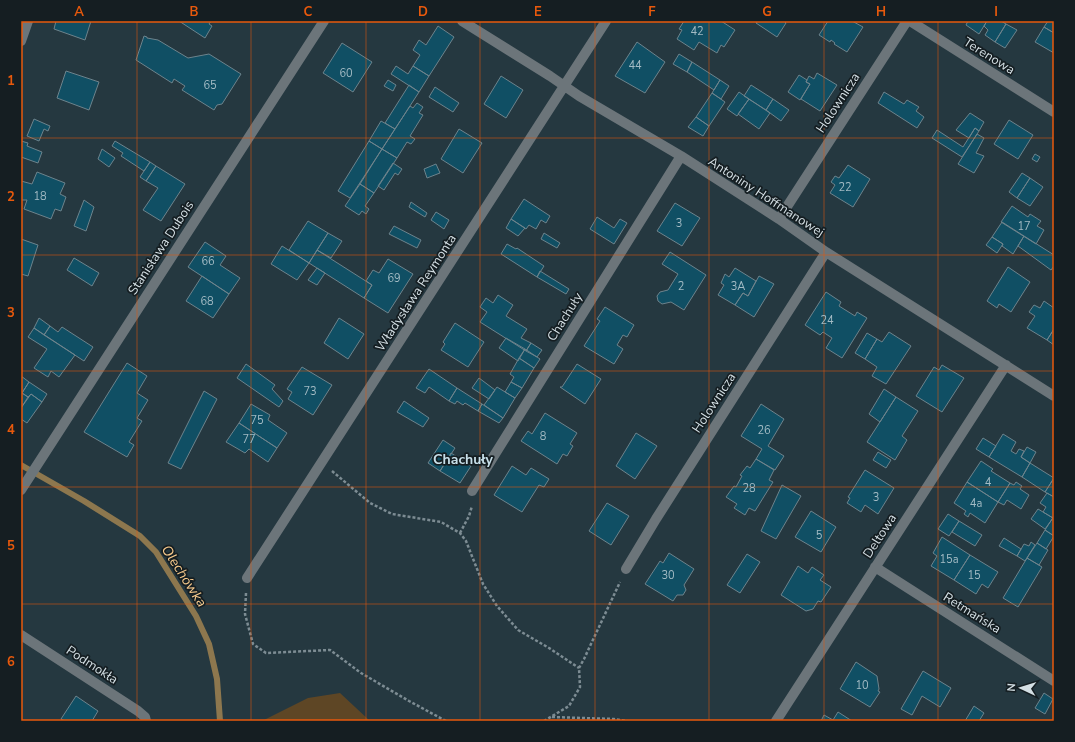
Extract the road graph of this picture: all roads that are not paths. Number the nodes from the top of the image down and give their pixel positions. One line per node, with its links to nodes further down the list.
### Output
1 (28, 21): 7 (street)
2 (324, 21): 15 (street, Stanisława Dubois)
3 (462, 21): 8 (street, Antoniny Hoffmanowej)
4 (606, 21): 8 (street, Władysława Reymonta)
5 (907, 21): 11 (street, Holownicza)
6 (910, 21): 9 (street, Terenowa)
7 (21, 41)
8 (565, 86): 10 (street, Antoniny Hoffmanowej); 19 (street, Władysława Reymonta)
9 (1054, 112)
10 (681, 156): 11 (street, Antoniny Hoffmanowej); 16 (street, Chachuły)
11 (779, 219): 12 (street, Antoniny Hoffmanowej)
12 (826, 252): 13 (street, Antoniny Hoffmanowej); 18 (street, Holownicza)
13 (1006, 365): 14 (street, Antoniny Hoffmanowej); 17 (street, Deltowa)
14 (1054, 396)
15 (22, 488)
16 (472, 491)
17 (875, 567): 21 (street, Retmańska); 23 (street, Deltowa)
18 (626, 569)
19 (247, 578)
20 (21, 635): 22 (street, Podmokła)
21 (1054, 681)
22 (146, 721)
23 (776, 721)

